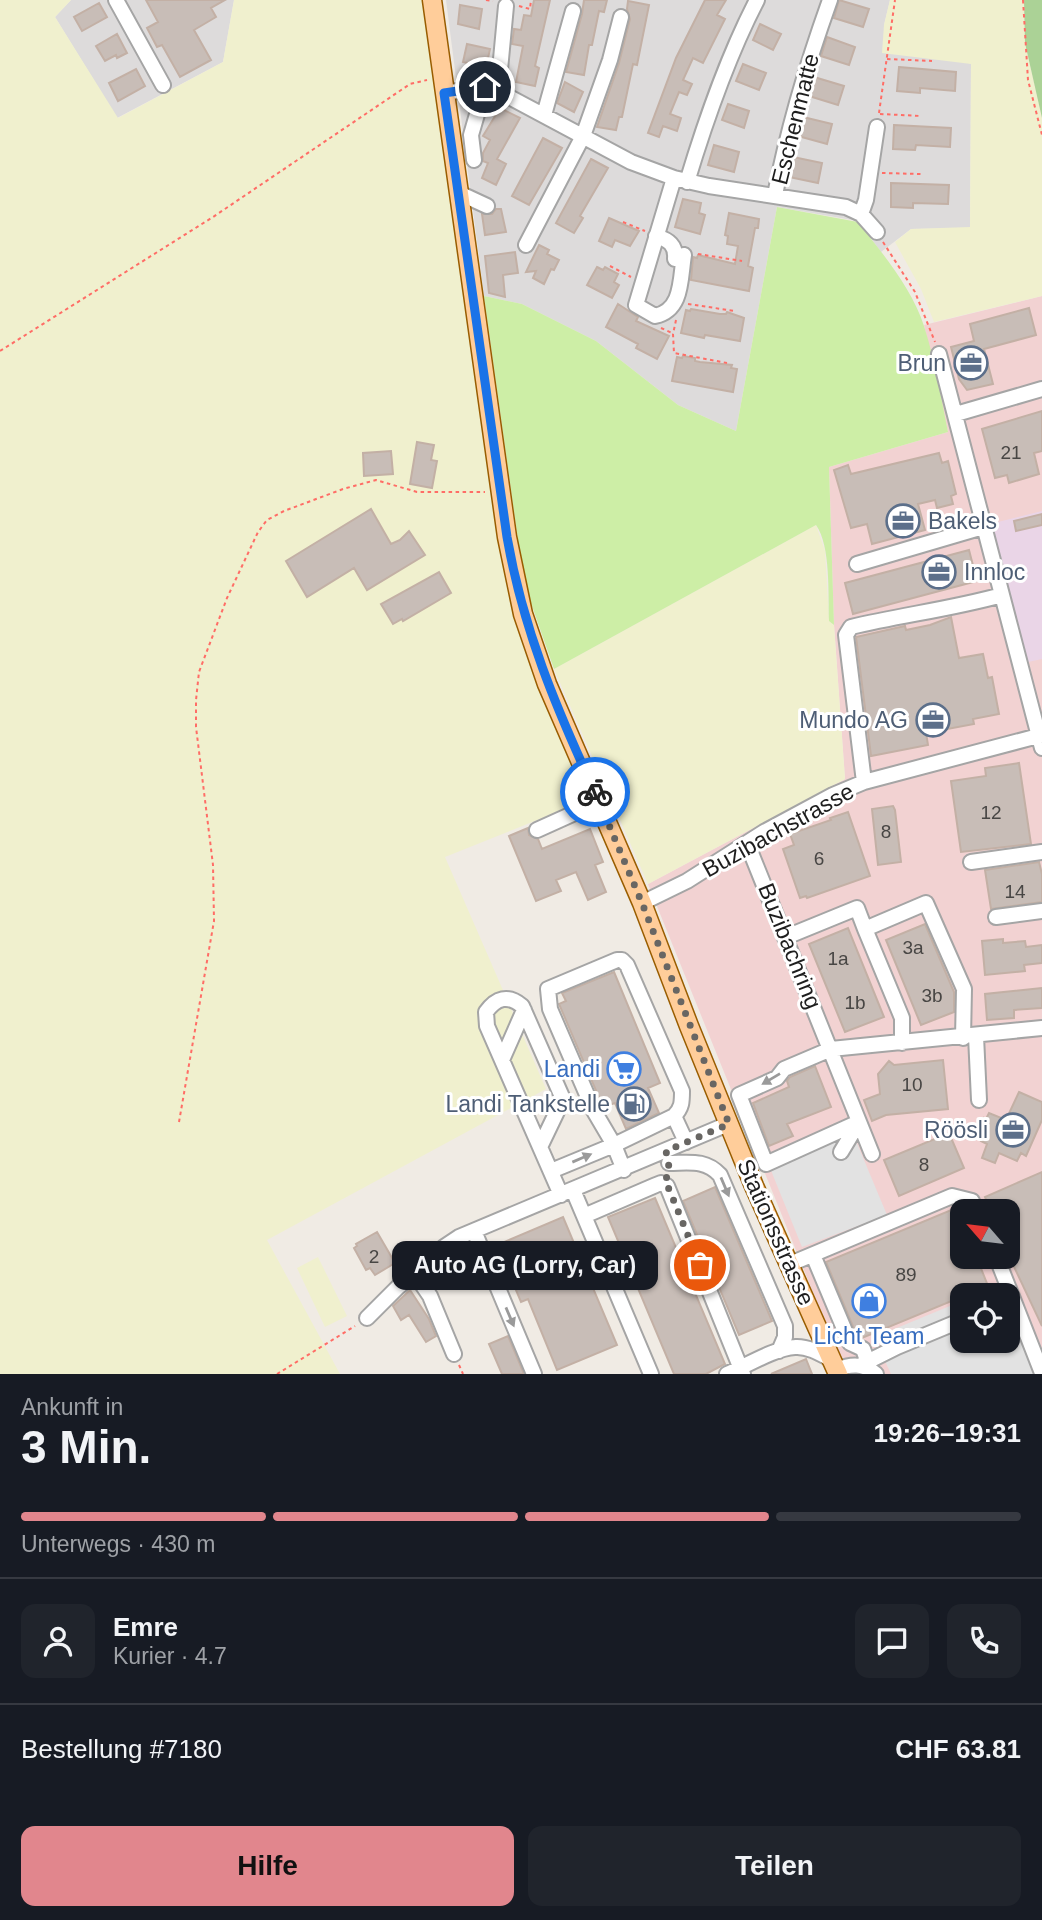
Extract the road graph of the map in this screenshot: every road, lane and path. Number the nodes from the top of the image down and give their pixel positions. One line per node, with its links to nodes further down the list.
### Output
1 (116, 0): 13 (street)
2 (432, 0): 14 (main road, Stationsstrasse)
3 (531, 0): 8 (path)
4 (757, 0): 25 (street)
5 (830, 0): 27 (street, Eschenmatte)
6 (895, 0): 11 (path)
7 (1023, 0): 21 (path)
8 (510, 6): 16 (street)
9 (573, 11): 17 (street)
10 (621, 17): 20 (street)
11 (886, 59): 12 (path); 18 (path)
12 (932, 61)
13 (163, 85)
14 (443, 85): 15 (street); 26 (main road, Stationsstrasse); 41 (path)
15 (478, 88): 16 (street); 22 (street)
16 (498, 91): 17 (street)
17 (544, 115): 20 (street)
18 (921, 116)
19 (877, 127): 23 (street)
20 (583, 135): 25 (street); 33 (street)
21 (1042, 135)
22 (474, 160)
23 (870, 173): 24 (path); 29 (street)
24 (922, 174)
25 (680, 180): 27 (street); 32 (street)
26 (458, 192): 28 (street); 46 (main road, Stationsstrasse)
27 (775, 195): 29 (street, Eschenmatte)
28 (487, 206)
29 (861, 214): 31 (street)
30 (623, 222): 32 (path)
31 (877, 232): 40 (path)
32 (656, 236): 34 (street); 37 (street)
33 (526, 245)
34 (680, 257): 35 (path); 38 (street)
35 (742, 261)
36 (610, 266): 37 (path)
37 (642, 283): 38 (street)
38 (677, 302): 39 (path); 43 (path)
39 (735, 312)
40 (932, 330)
41 (0, 351)
42 (939, 354): 45 (street, Buzibachstrasse)
43 (727, 363)
44 (1042, 389): 45 (street)
45 (956, 414): 47 (street, Buzibachstrasse)
46 (500, 491): 52 (main road, Stationsstrasse); 70 (path)
47 (983, 527): 48 (street); 49 (street, Buzibachstrasse)
48 (857, 564)
49 (1002, 596): 50 (street, Buzibachstrasse); 51 (street)
50 (1041, 739): 51 (street, Buzibachstrasse)
51 (864, 782): 54 (street, Buzibachstrasse)
52 (599, 802): 53 (street); 57 (main road, Stationsstrasse)
53 (537, 830)
54 (747, 843): 57 (street, Buzibachstrasse); 61 (street, Buzibachring)
55 (1042, 852): 56 (street)
56 (971, 862)
57 (642, 903): 72 (main road, Stationsstrasse)
58 (1042, 911): 59 (street)
59 (996, 917)
60 (865, 929): 61 (street); 64 (street); 65 (street)
61 (786, 937): 66 (street, Buzibachring)
62 (524, 1010): 67 (street); 67 (street); 75 (street)
63 (1042, 1028): 64 (street)
64 (969, 1037): 65 (street); 68 (street)
65 (902, 1043): 66 (street)
66 (831, 1049): 71 (street, Buzibachring); 71 (street, one-way to 71)
67 (502, 1060): 75 (street)
68 (979, 1100)
69 (674, 1116): 73 (street); 74 (street); 74 (street)
70 (179, 1122)
71 (859, 1122): 76 (street); 77 (street, Buzibachring)
72 (729, 1124): 73 (street); 87 (main road, Stationsstrasse)
73 (686, 1142): 78 (street)
74 (614, 1145): 79 (street); 80 (street, one-way to 74)
75 (540, 1147): 80 (street)
76 (841, 1152)
77 (872, 1154)
78 (667, 1157): 79 (street); 81 (street); 92 (street, one-way to 92)
79 (624, 1170): 82 (street)
80 (551, 1171): 82 (street)
81 (665, 1184): 84 (street); 96 (street)
82 (567, 1193): 84 (street); 85 (street)
83 (967, 1199): 86 (street)
84 (584, 1216): 100 (street)
85 (474, 1231): 88 (street); 99 (street, one-way to 99)
86 (813, 1255): 87 (street); 94 (street)
87 (790, 1264): 95 (main road, Stationsstrasse)
88 (415, 1274): 89 (street); 93 (street)
89 (367, 1318): 98 (path)
90 (1020, 1321): 97 (street)
91 (950, 1325): 94 (street)
92 (779, 1351): 95 (street); 96 (street)
93 (454, 1354)
94 (864, 1363): 95 (street); 102 (street)
95 (835, 1368)
96 (742, 1371): 101 (street)
97 (1042, 1373)
98 (277, 1374)
99 (534, 1374)
100 (651, 1374)
101 (727, 1374)
102 (876, 1374)

